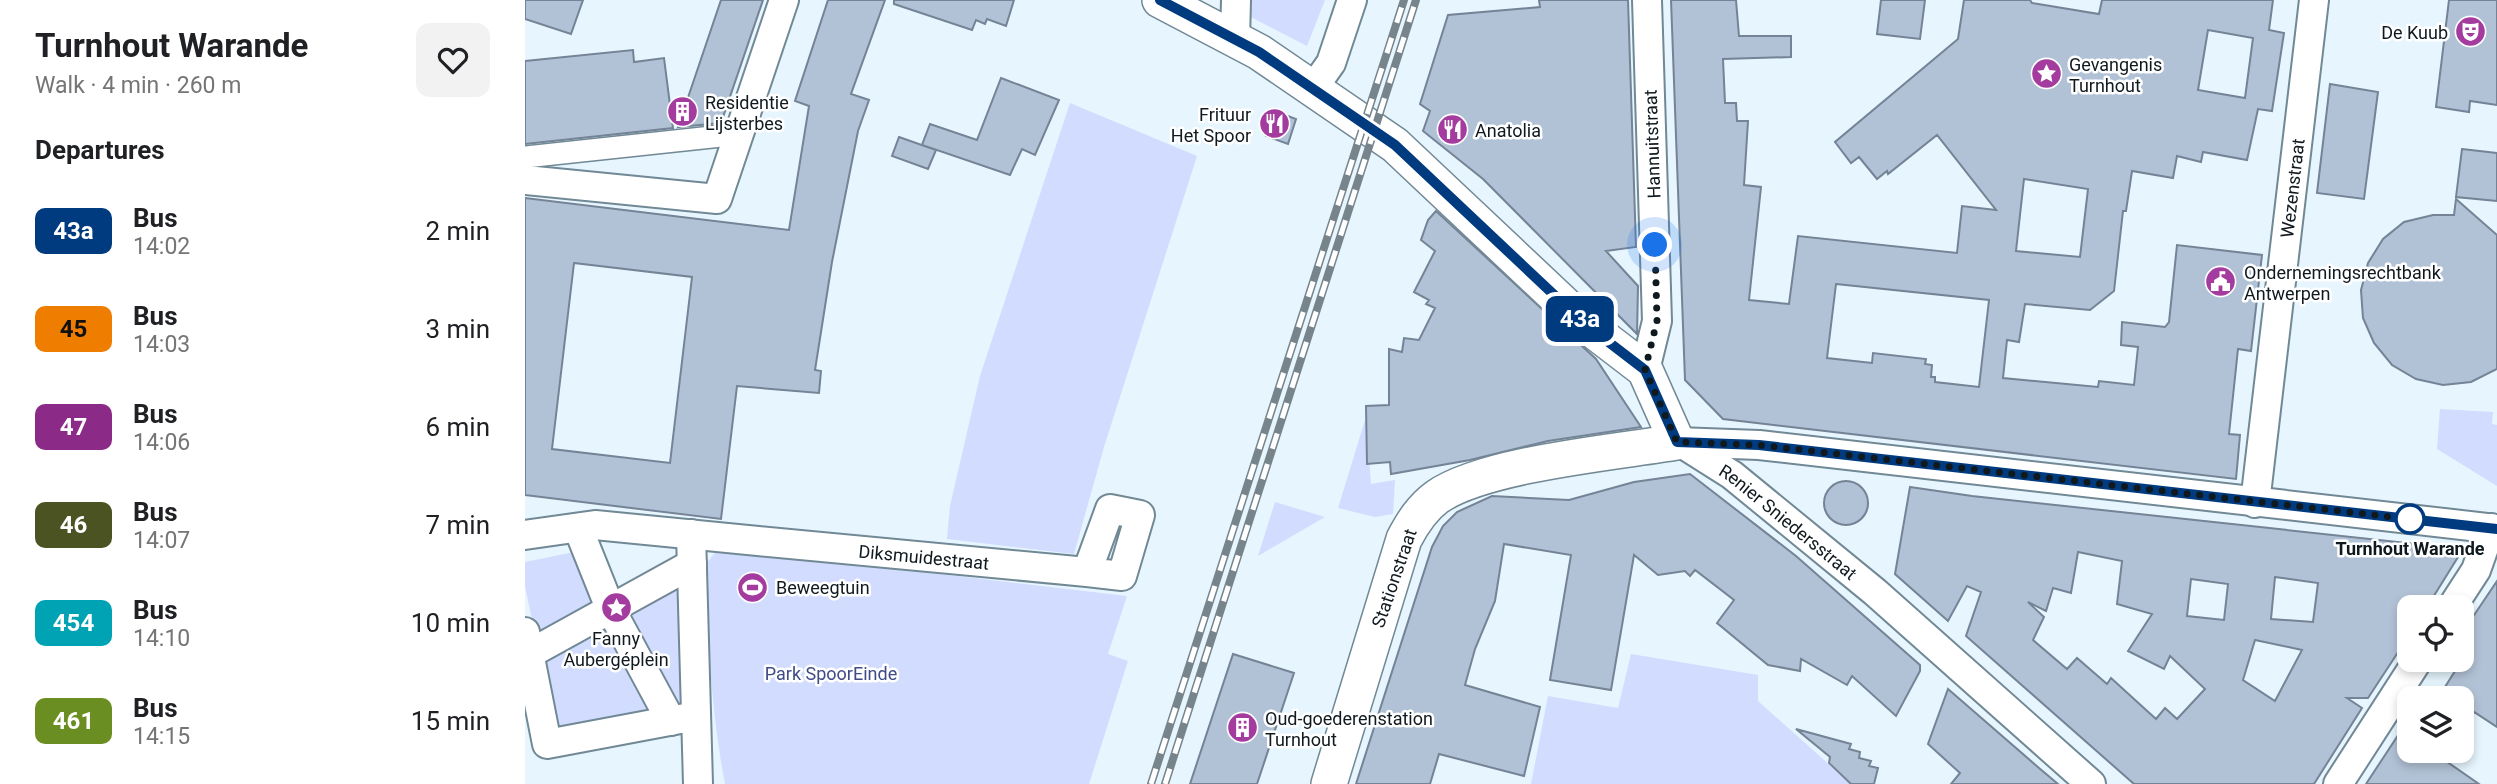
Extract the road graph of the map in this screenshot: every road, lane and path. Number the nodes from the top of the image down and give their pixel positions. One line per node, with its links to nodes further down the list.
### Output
1 (784, 0): 9 (street)
2 (1160, 0): 7 (street)
3 (1236, 0): 7 (street)
4 (1352, 0): 8 (street)
5 (1647, 0): 12 (street, Hannuitstraat)
6 (2314, 0): 14 (street, Wezenstraat)
7 (1235, 40): 8 (street)
8 (1314, 87): 12 (street)
9 (740, 134): 10 (street); 11 (street)
10 (525, 157)
11 (525, 180)
12 (1645, 370): 13 (street)
13 (1677, 442): 14 (street); 27 (street, Stationstraat); 28 (street, Renier Sniedersstraat)
14 (2255, 503): 16 (street)
15 (578, 528): 17 (street, Diksmuidestraat); 18 (street, Diksmuidestraat); 22 (street)
16 (2494, 529): 21 (street)
17 (691, 534): 19 (street); 20 (street, Diksmuidestraat)
18 (525, 535)
19 (692, 564): 22 (street); 25 (street)
20 (1087, 572)
21 (2460, 595)
22 (610, 608): 23 (street); 25 (street)
23 (527, 643): 25 (street)
24 (2410, 672): 29 (street)
25 (684, 718): 26 (street)
26 (698, 783)
27 (1329, 784)
28 (2091, 784)
29 (2338, 784)

